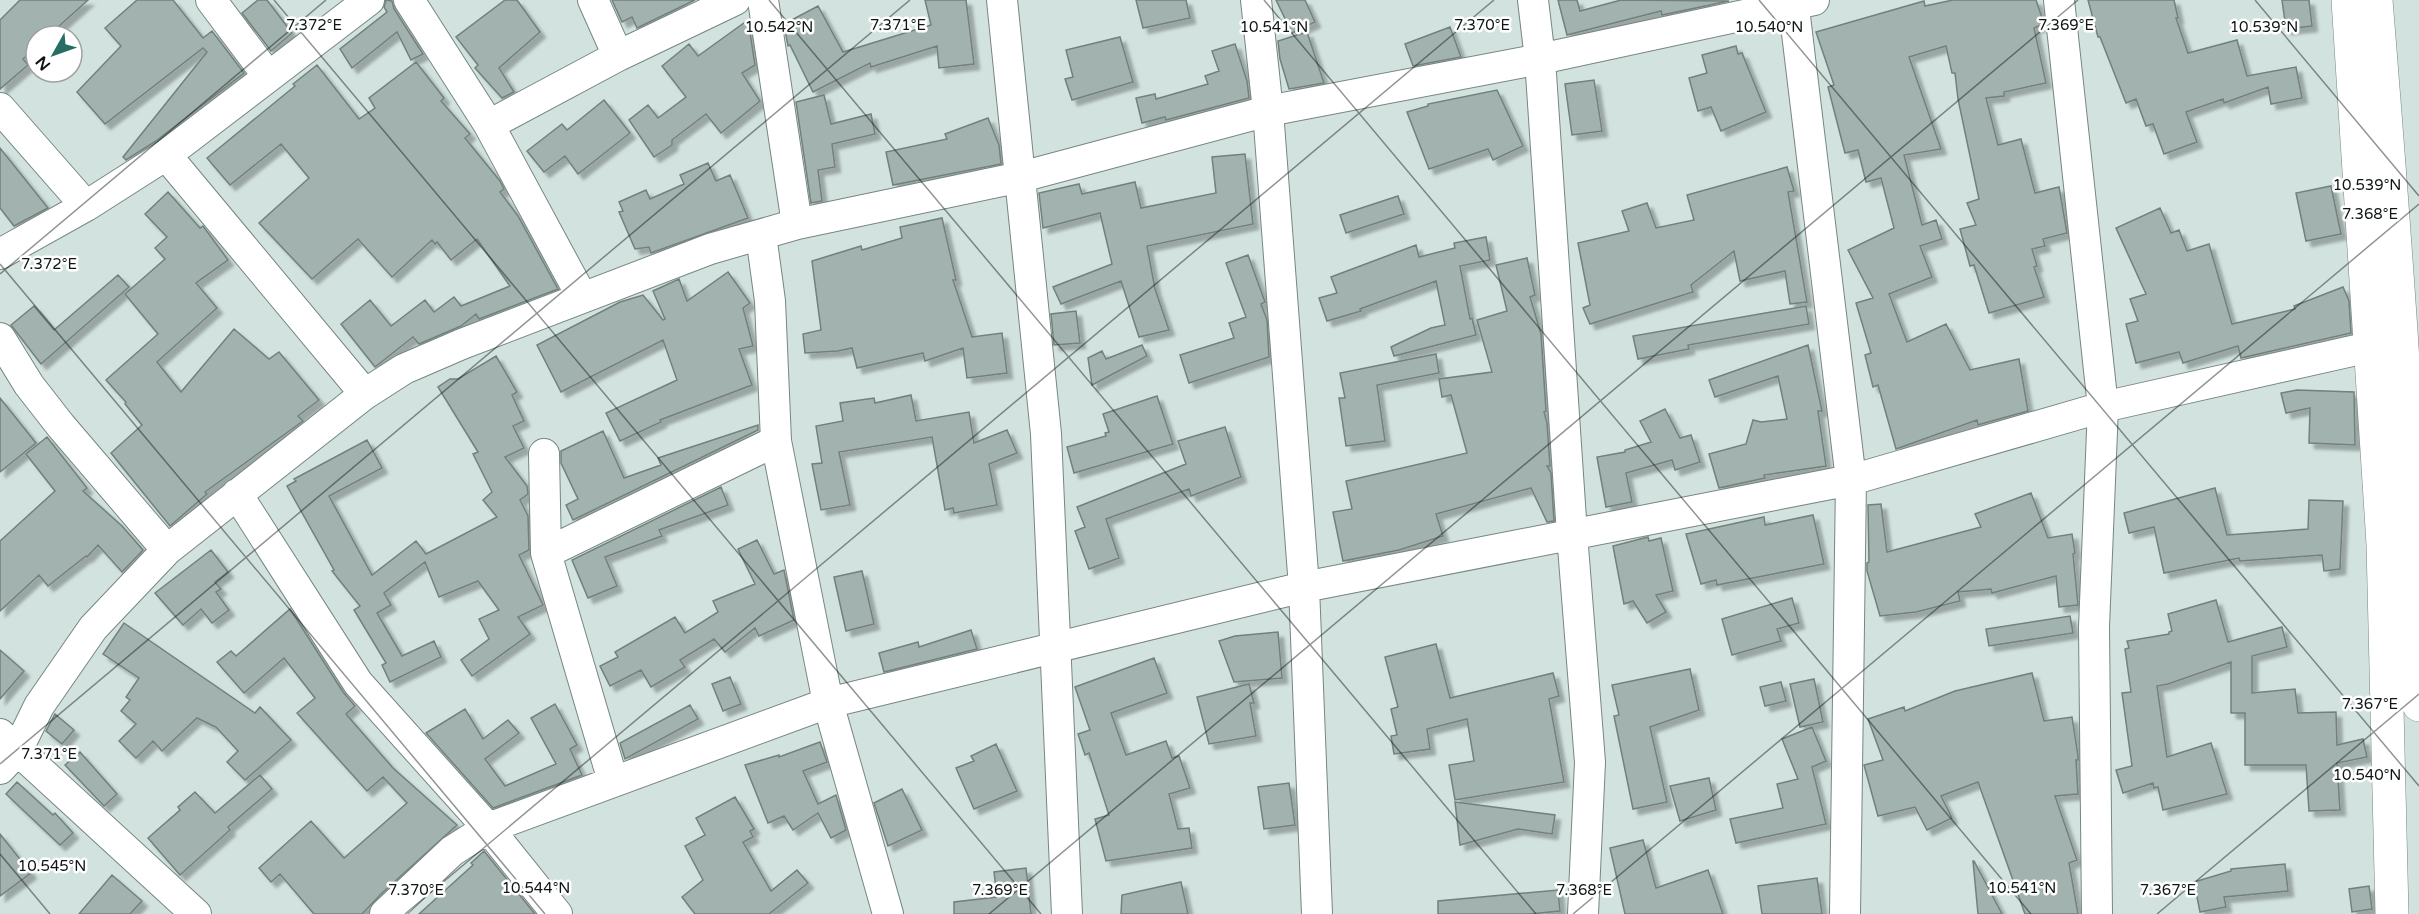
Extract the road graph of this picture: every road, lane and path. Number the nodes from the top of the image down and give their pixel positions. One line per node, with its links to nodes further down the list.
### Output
1 (211, 0): 16 (street)
2 (369, 0): 16 (street)
3 (409, 0): 19 (street)
4 (593, 0): 14 (street)
5 (735, 0): 14 (street)
6 (763, 0): 23 (street)
7 (1002, 0): 21 (street)
8 (1256, 0): 18 (street)
9 (1533, 0): 15 (street)
10 (2059, 0): 31 (street)
11 (2348, 0): 29 (main road)
12 (2376, 0): 26 (main road)
13 (1800, 2): 15 (street); 34 (street)
14 (618, 56): 19 (street)
15 (1540, 59): 18 (street); 36 (street)
16 (268, 76): 20 (street)
17 (0, 108): 22 (street)
18 (1268, 111): 21 (street); 39 (street)
19 (489, 125): 27 (street)
20 (166, 155): 22 (street); 30 (street)
21 (1021, 177): 23 (street); 40 (street)
22 (86, 206): 25 (street)
23 (797, 224): 24 (street)
24 (761, 235): 27 (street); 32 (street)
25 (0, 254)
26 (2409, 293): 42 (main road)
27 (582, 297): 30 (street)
28 (0, 338): 37 (street)
29 (2370, 347): 31 (street); 55 (main road)
30 (365, 394): 35 (street)
31 (2103, 407): 34 (street); 54 (street)
32 (776, 441): 38 (street); 41 (street)
33 (544, 454): 38 (street)
34 (1851, 480): 36 (street); 53 (street)
35 (237, 494): 37 (street); 45 (street)
36 (1572, 534): 39 (street); 52 (street)
37 (167, 550): 43 (street)
38 (546, 553): 44 (street)
39 (1304, 587): 40 (street); 51 (street)
40 (1056, 648): 41 (street); 50 (street)
41 (828, 703): 44 (street); 49 (street)
42 (2419, 705)
43 (6, 751): 46 (street)
44 (613, 781): 45 (street)
45 (488, 828): 47 (street); 48 (street)
46 (196, 914)
47 (385, 914)
48 (557, 914)
49 (888, 914)
50 (1068, 914)
51 (1317, 914)
52 (1583, 914)
53 (1845, 914)
54 (2097, 914)
55 (2392, 914)

